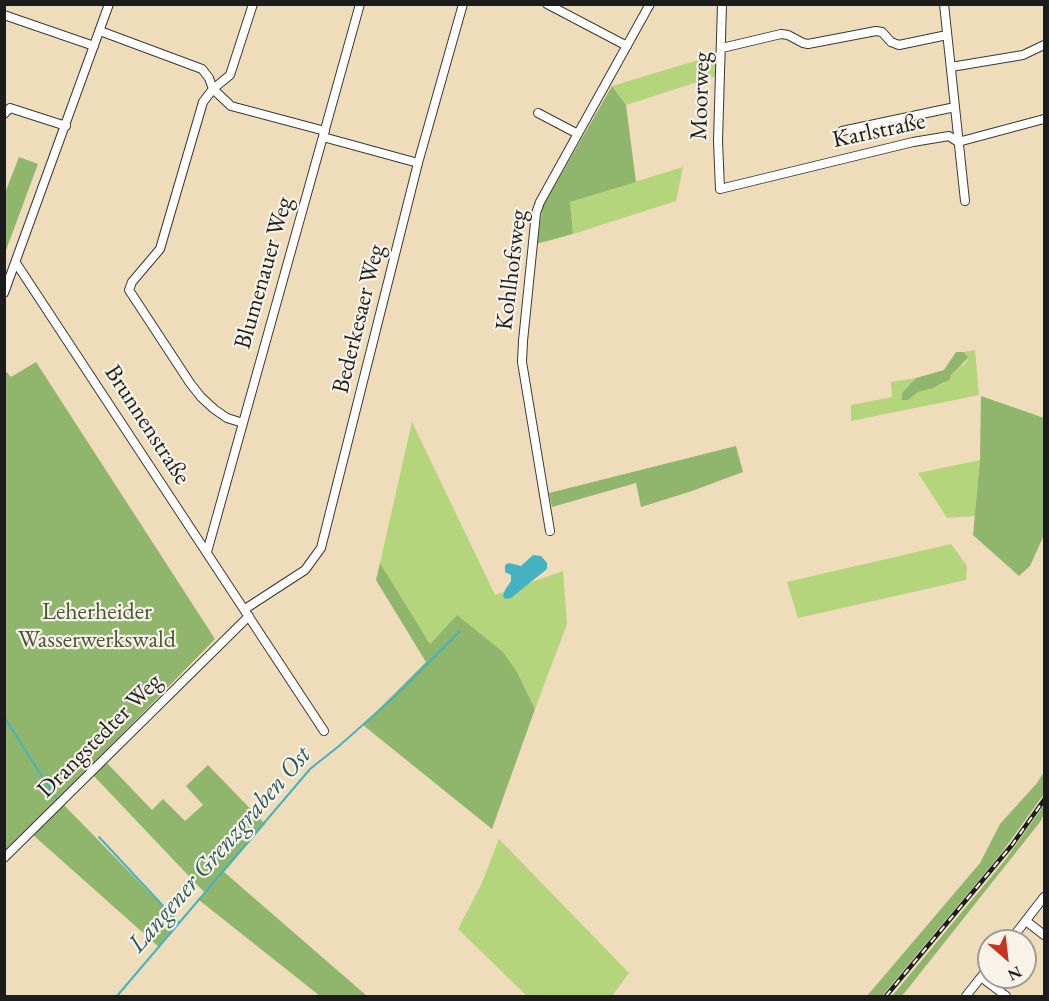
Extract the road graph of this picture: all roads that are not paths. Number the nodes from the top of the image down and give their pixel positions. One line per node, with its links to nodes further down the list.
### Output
1 (109, 4): 10 (street)
2 (253, 4): 17 (street)
3 (360, 4): 24 (street, Blumenauer Weg)
4 (463, 4): 27 (street, Bederkesaer Weg)
5 (547, 4): 14 (street)
6 (650, 4): 14 (street, Kohlhofsweg)
7 (722, 4): 15 (street, Moorweg)
8 (944, 4): 11 (street)
9 (4, 15): 13 (street)
10 (100, 31): 13 (street); 17 (street)
11 (947, 35): 15 (street); 16 (street)
12 (1044, 45): 16 (street)
13 (94, 46): 22 (street)
14 (627, 46): 25 (street, Kohlhofsweg)
15 (722, 48): 28 (street, Moorweg)
16 (951, 67): 18 (street)
17 (213, 89): 24 (street); 32 (street)
18 (955, 107): 23 (street); 26 (street)
19 (538, 113): 25 (street)
20 (4, 114): 22 (street)
21 (1044, 119): 26 (street, Karlstraße)
22 (66, 126): 30 (street)
23 (842, 131)
24 (324, 134): 27 (street); 32 (street, Blumenauer Weg)
25 (578, 134): 33 (street, Kohlhofsweg)
26 (958, 142): 28 (street, Karlstraße); 29 (street)
27 (418, 163): 35 (street, Bederkesaer Weg)
28 (720, 189)
29 (965, 201)
30 (16, 263): 31 (street); 34 (street, Brunnenstraße)
31 (4, 292)
32 (243, 423): 34 (street, Blumenauer Weg)
33 (550, 531)
34 (207, 552): 35 (street, Brunnenstraße)
35 (247, 612): 36 (street, Brunnenstraße); 37 (street, Drangstedter Weg)
36 (324, 732)
37 (4, 858)
38 (1044, 897): 39 (street)
39 (1026, 921): 40 (street); 41 (street)
40 (1020, 929)
41 (1044, 935)
42 (977, 982): 43 (street)
43 (966, 996)

